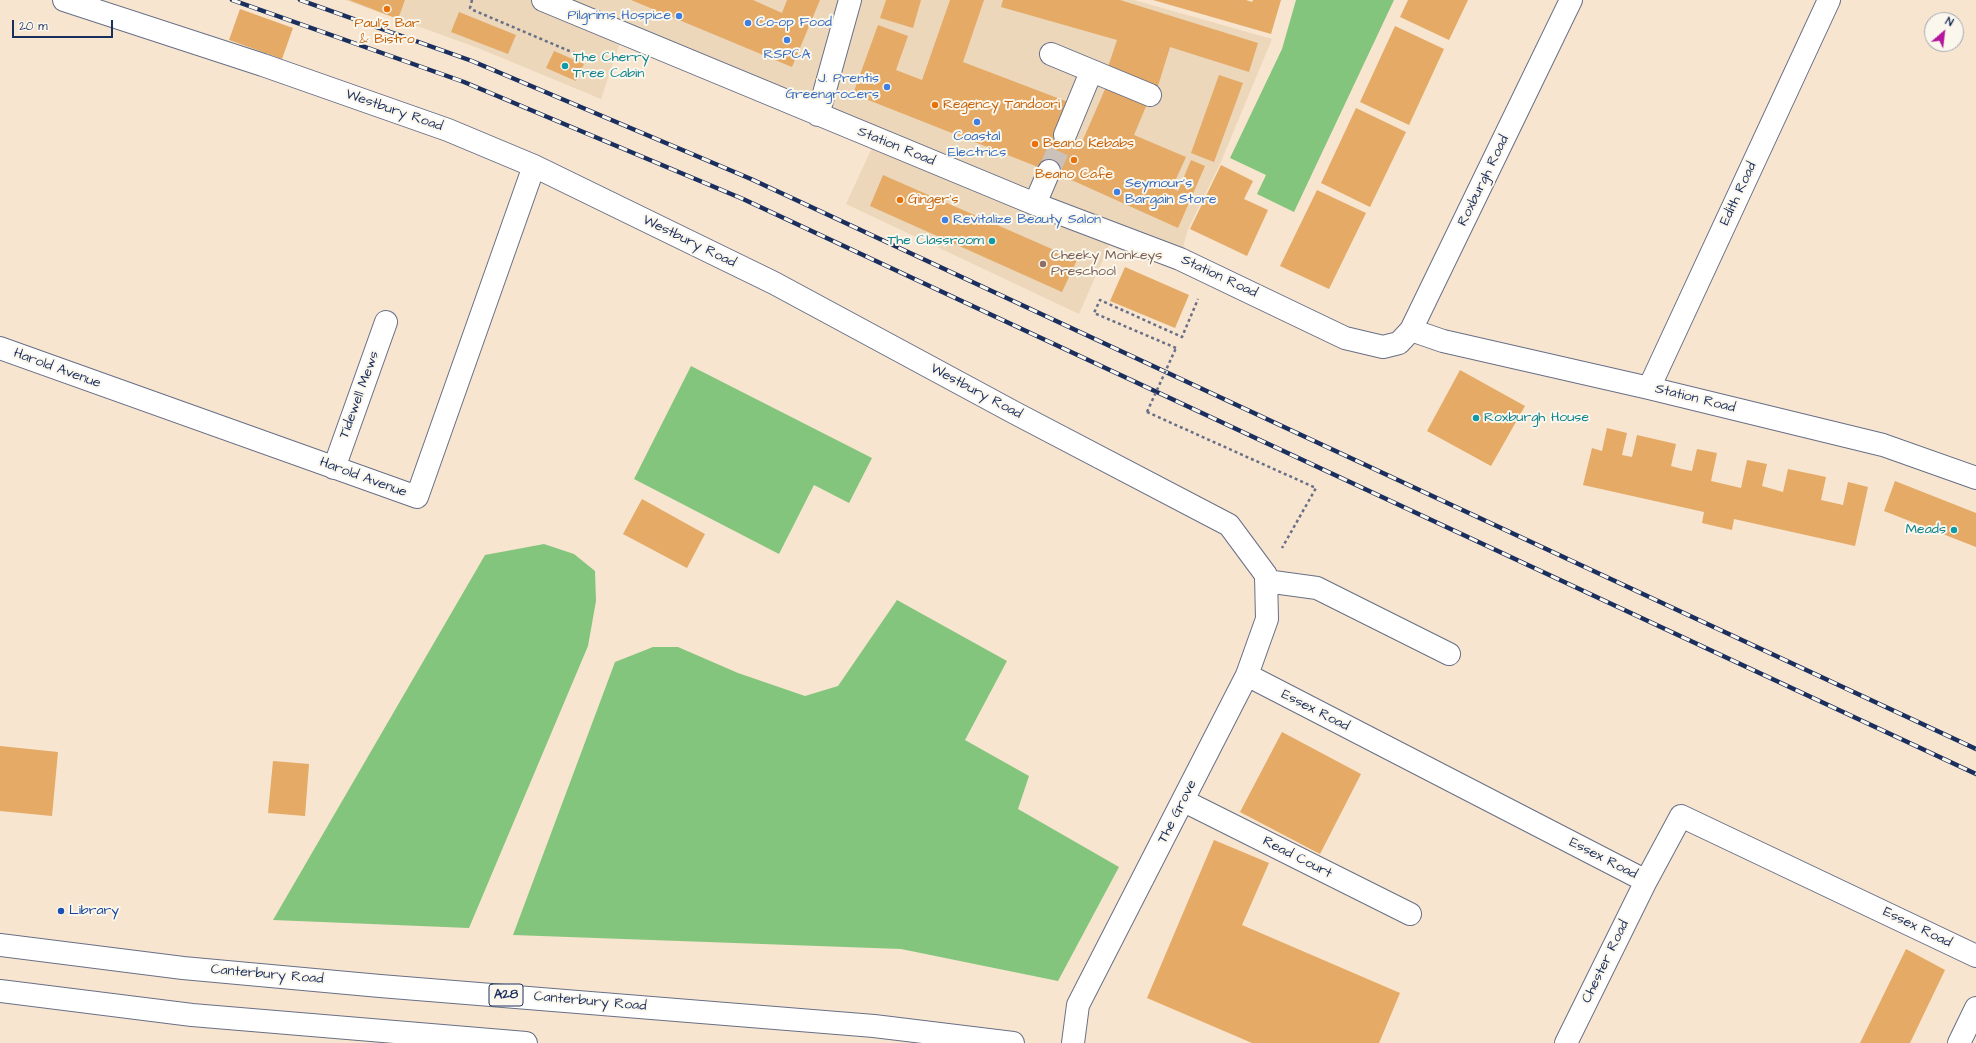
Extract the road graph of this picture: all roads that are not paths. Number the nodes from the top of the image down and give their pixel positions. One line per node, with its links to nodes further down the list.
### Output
1 (64, 0): 11 (main road, Westbury Road)
2 (543, 0): 9 (main road, Station Road)
3 (850, 0): 9 (main road)
4 (1571, 0): 15 (main road, Roxburgh Road)
5 (1828, 0): 18 (main road, Edith Road)
6 (1051, 54): 7 (main road)
7 (1091, 72): 8 (main road); 10 (main road)
8 (1150, 95)
9 (818, 115): 13 (main road, Station Road)
10 (1065, 135)
11 (534, 166): 19 (main road, Harold Avenue); 21 (main road, Westbury Road)
12 (1049, 171): 13 (main road)
13 (1035, 204): 16 (main road, Station Road)
14 (386, 322): 19 (main road, Tidewell Mews)
15 (1411, 330): 16 (main road, Roxburgh Road); 18 (main road, Station Road)
16 (1383, 347)
17 (0, 348): 19 (main road, Harold Avenue)
18 (1649, 388): 20 (main road, Station Road)
19 (334, 468)
20 (1976, 478)
21 (1266, 578): 22 (main road); 23 (main road, The Grove)
22 (1449, 654)
23 (1247, 675): 24 (main road, The Grove); 25 (main road, Essex Road)
24 (1184, 801): 26 (main road, Read Court); 34 (main road, The Grove)
25 (1646, 881): 28 (main road, Essex Road); 35 (main road, Chester Road)
26 (1410, 914)
27 (0, 945): 33 (main road, Canterbury Road / A28)
28 (1976, 956)
29 (0, 991): 32 (main road)
30 (1976, 1008): 31 (main road)
31 (1966, 1039)
32 (526, 1043)
33 (1013, 1043)
34 (1073, 1043)
35 (1566, 1043)

